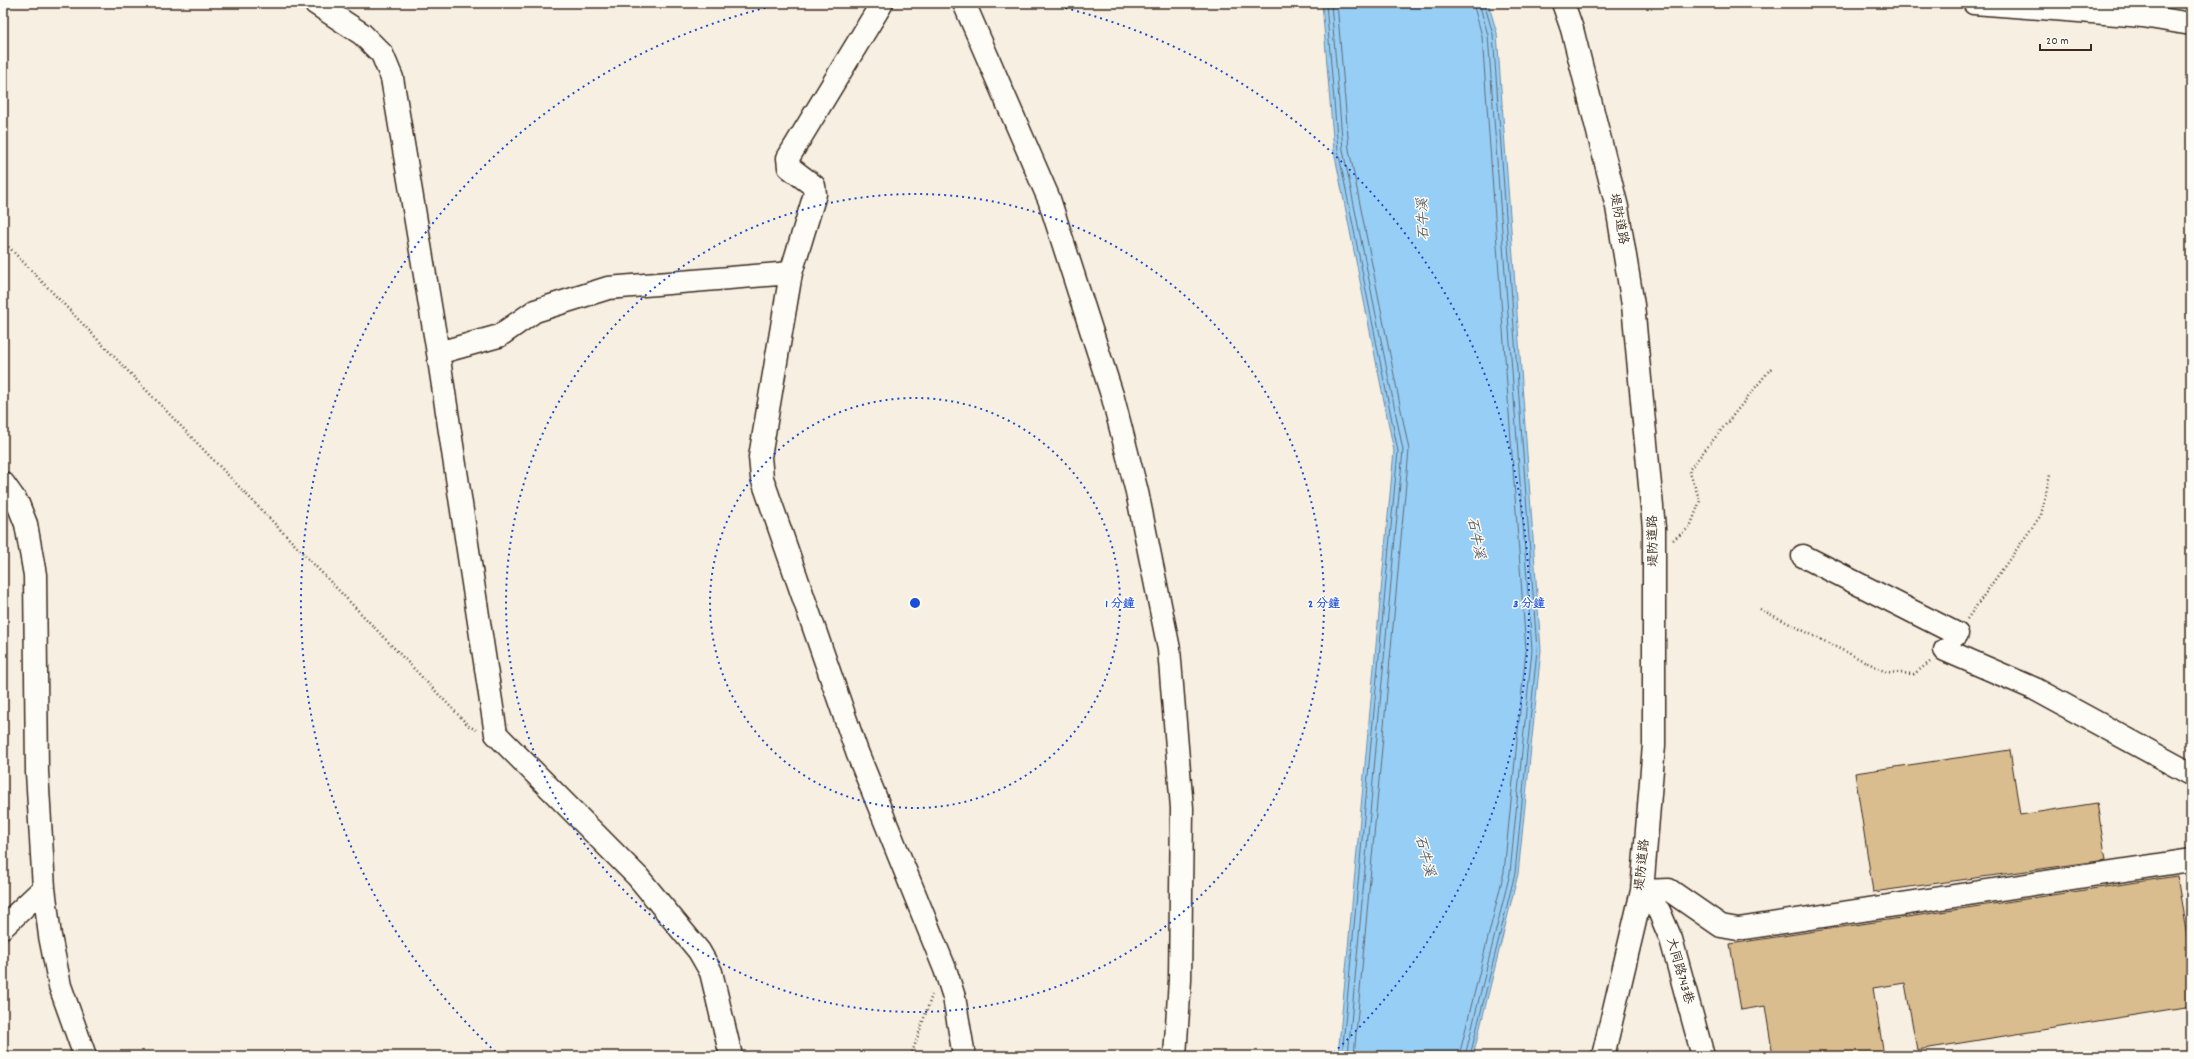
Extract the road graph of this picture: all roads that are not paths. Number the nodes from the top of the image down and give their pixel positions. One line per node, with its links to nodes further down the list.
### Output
1 (315, 3): 8 (street)
2 (882, 3): 7 (street)
3 (964, 3): 19 (street)
4 (1564, 3): 14 (street, 堤防道路)
5 (1974, 3): 6 (street)
6 (2191, 24)
7 (791, 273): 8 (street); 18 (street)
8 (438, 354): 17 (street)
9 (3, 483): 13 (street)
10 (1803, 556): 11 (street)
11 (2191, 774)
12 (2191, 860): 14 (street)
13 (44, 888): 15 (street); 16 (street)
14 (1642, 892): 20 (street, 堤防道路); 21 (street, 大同路743巷)
15 (3, 927)
16 (85, 1056)
17 (731, 1056)
18 (964, 1056)
19 (1175, 1056)
20 (1603, 1056)
21 (1703, 1056)

